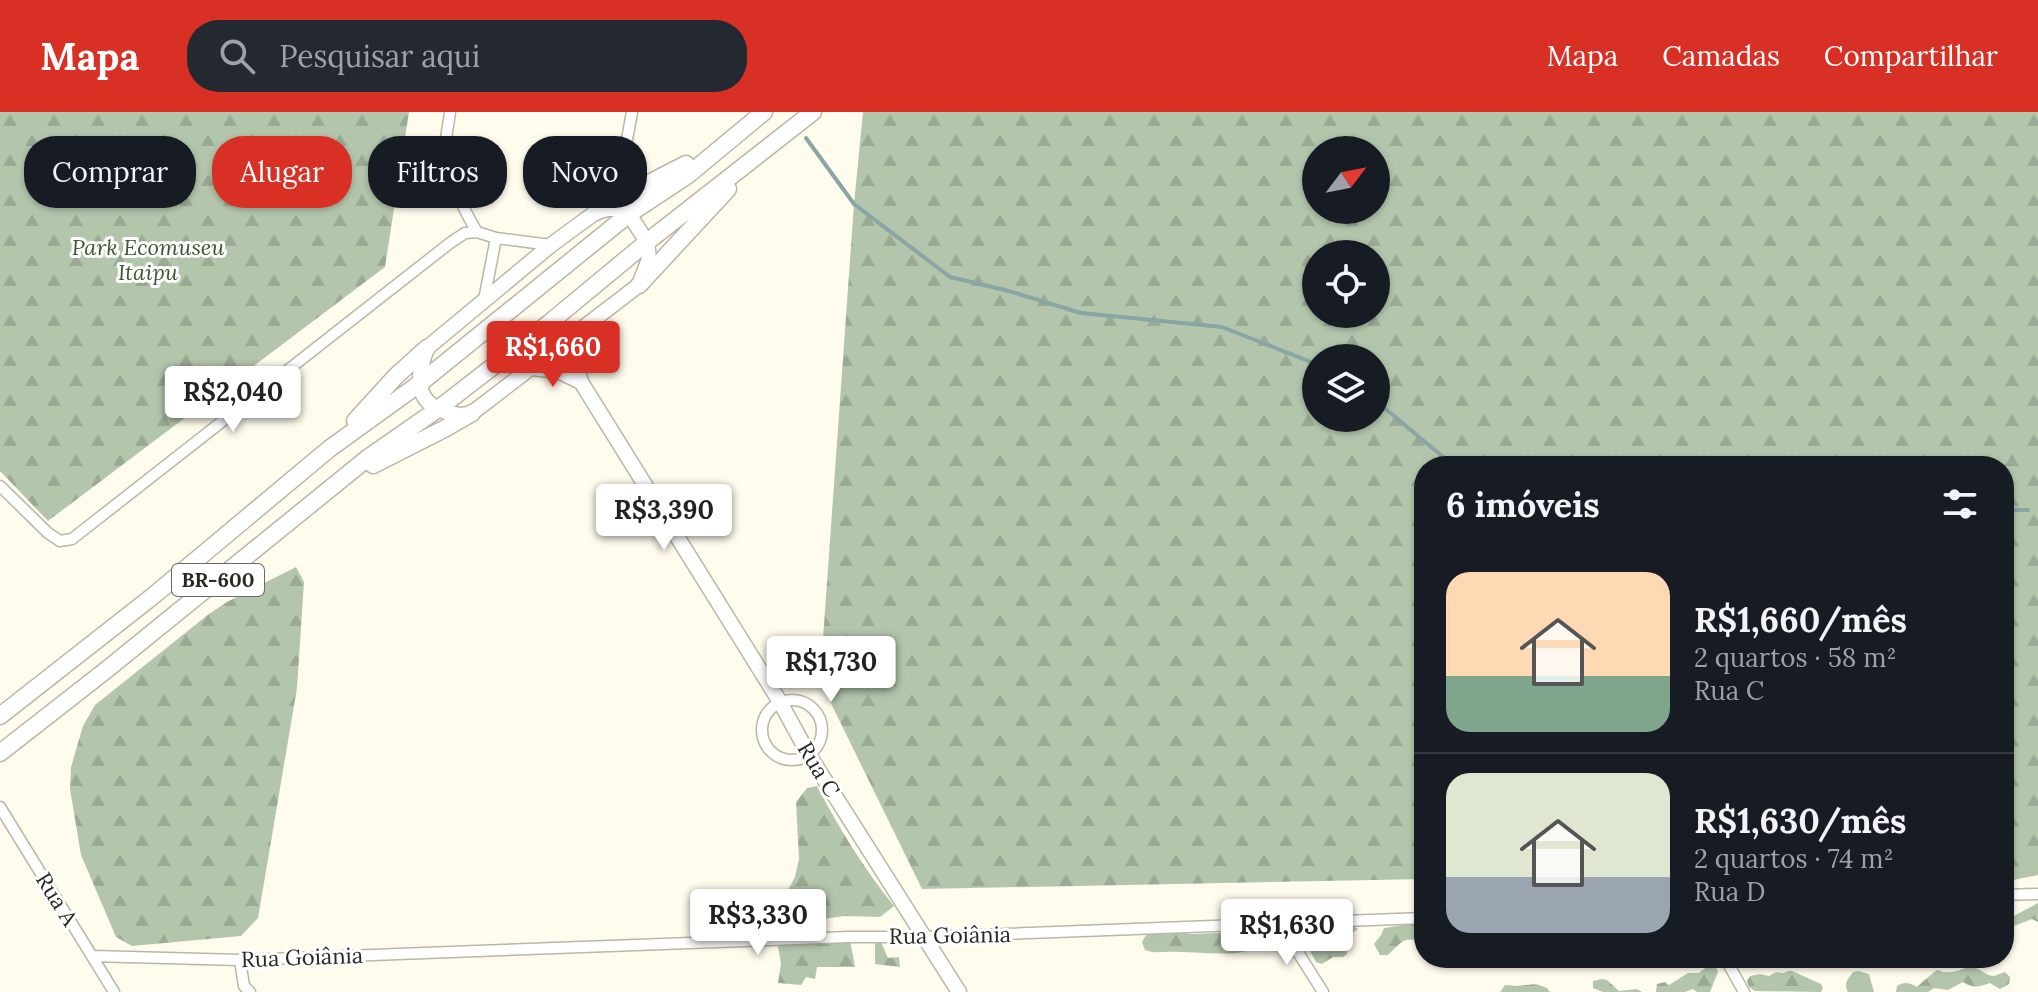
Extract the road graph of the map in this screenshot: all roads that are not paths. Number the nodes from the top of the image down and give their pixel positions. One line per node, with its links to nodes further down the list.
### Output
1 (450, 112): 12 (street)
2 (632, 112): 6 (street)
3 (764, 112): 5 (main road, BR-600)
4 (813, 112): 7 (main road, BR-600)
5 (745, 126): 8 (main road); 11 (main road, BR-600)
6 (628, 136)
7 (760, 154): 14 (main road, BR-600); 16 (main road)
8 (647, 185)
9 (603, 208): 10 (main road)
10 (596, 212): 11 (street); 15 (street)
11 (629, 214): 14 (street); 22 (main road, BR-600)
12 (477, 232): 13 (street); 27 (street)
13 (496, 238): 15 (street); 17 (street)
14 (647, 242): 16 (street); 23 (main road, BR-600)
15 (551, 245): 17 (street)
16 (639, 285): 18 (street)
17 (484, 300): 19 (street)
18 (580, 332): 20 (street); 21 (street, Rua C)
19 (427, 348): 22 (street); 25 (main road)
20 (532, 368): 21 (street); 24 (street)
21 (581, 382): 28 (street, Rua C)
22 (419, 384): 23 (street); 25 (main road, BR-600)
23 (438, 409): 24 (street); 26 (main road, BR-600)
24 (472, 413): 26 (main road)
25 (329, 449): 29 (main road, BR-600)
26 (346, 478): 30 (main road, BR-600)
27 (0, 486)
28 (780, 702): 31 (street, Rua C); 31 (street); 31 (street)
29 (0, 716)
30 (0, 753)
31 (809, 755): 37 (street, Rua C)
32 (0, 807): 38 (street, Rua A)
33 (2038, 894): 34 (street)
34 (2014, 895)
35 (1414, 918): 36 (street, Rua Goiânia)
36 (1280, 924): 37 (street, Rua Goiânia); 44 (street)
37 (923, 937): 39 (street, Rua Goiânia); 43 (street, Rua C)
38 (92, 956): 39 (street, Rua Goiânia); 41 (street, Rua A)
39 (240, 960): 42 (street)
40 (1731, 968): 45 (street)
41 (114, 992)
42 (250, 992)
43 (959, 992)
44 (1323, 992)
45 (1744, 992)

